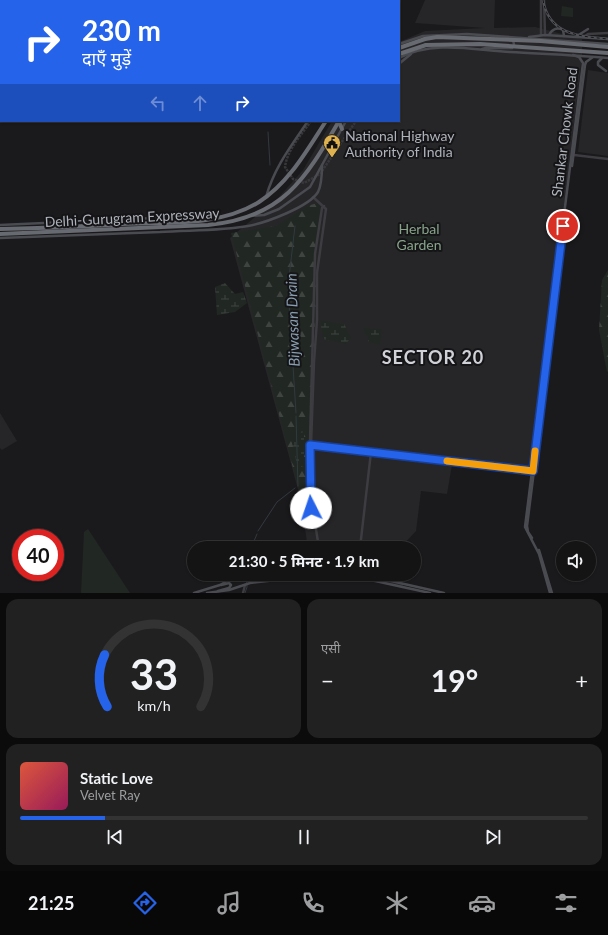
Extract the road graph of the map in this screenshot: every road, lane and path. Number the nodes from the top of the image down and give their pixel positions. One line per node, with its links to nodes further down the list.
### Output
1 (541, 0): 5 (street)
2 (544, 0): 4 (street)
3 (588, 29): 10 (main road)
4 (545, 30): 5 (street); 7 (street)
5 (541, 33): 7 (main road); 11 (main road)
6 (608, 34): 12 (street)
7 (547, 35): 9 (main road); 9 (main road)
8 (509, 36): 11 (main road); 14 (main road); 18 (main road)
9 (564, 36): 10 (main road)
10 (576, 36): 12 (main road)
11 (526, 37): 15 (main road)
12 (582, 37): 13 (main road)
13 (608, 39)
14 (400, 44)
15 (608, 44)
16 (608, 47): 17 (highway, bridge)
17 (400, 48)
18 (480, 50): 19 (main road); 22 (main road)
19 (413, 52): 24 (main road); 27 (main road)
20 (608, 53): 21 (highway, bridge)
21 (400, 54)
22 (573, 55): 23 (main road); 52 (main road, Shankar Chowk Road)
23 (593, 57): 25 (main road); 34 (main road, Shankar Chowk Road)
24 (400, 58)
25 (602, 58): 26 (main road); 28 (main road)
26 (608, 58)
27 (400, 63)
28 (606, 71)
29 (307, 122): 37 (main road)
30 (325, 122): 37 (highway, Delhi-Gurugram Expressway)
31 (339, 122): 33 (highway); 41 (highway, Delhi-Gurugram Expressway)
32 (346, 122): 33 (main road)
33 (342, 129): 36 (main road)
34 (574, 155): 35 (street); 52 (main road, Shankar Chowk Road)
35 (608, 159)
36 (322, 165): 38 (main road); 40 (main road)
37 (265, 197): 43 (highway, Delhi-Gurugram Expressway)
38 (313, 197): 39 (street); 44 (main road)
39 (325, 207): 50 (street); 50 (street)
40 (269, 213): 41 (main road); 44 (main road)
41 (251, 216): 48 (highway, Delhi-Gurugram Expressway)
42 (118, 220): 43 (main road); 45 (main road); 46 (highway)
43 (185, 221): 46 (highway, Delhi-Gurugram Expressway)
44 (266, 221): 49 (main road)
45 (0, 225)
46 (112, 225): 47 (highway, Delhi-Gurugram Expressway)
47 (0, 229)
48 (0, 234)
49 (0, 238)
50 (310, 445): 51 (street); 53 (street)
51 (371, 452): 52 (street); 54 (street)
52 (534, 471): 67 (main road, Shankar Chowk Road)
53 (317, 541)
54 (361, 541)
55 (227, 581): 59 (main road)
56 (272, 581): 60 (main road)
57 (382, 581): 65 (main road)
58 (387, 581): 66 (main road)
59 (220, 585): 61 (main road); 62 (main road)
60 (246, 585): 61 (main road); 64 (street)
61 (215, 591): 63 (main road)
62 (194, 593)
63 (207, 593)
64 (243, 593)
65 (430, 593)
66 (444, 593)
67 (551, 593)

